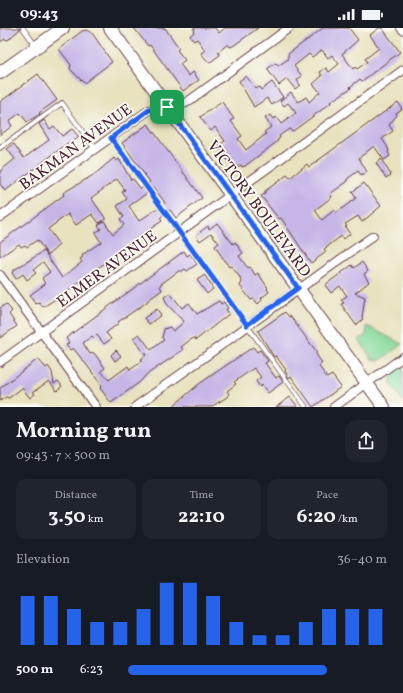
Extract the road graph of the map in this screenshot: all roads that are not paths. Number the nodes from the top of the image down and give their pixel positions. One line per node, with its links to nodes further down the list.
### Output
1 (23, 28): 7 (lane)
2 (63, 28): 7 (main road)
3 (110, 28): 10 (main road, VICTORY BOULEVARD)
4 (289, 28): 10 (street, BAKMAN AVENUE)
5 (401, 28): 6 (street)
6 (403, 30)
7 (37, 47): 9 (main road)
8 (403, 70): 14 (street, ELMER AVENUE)
9 (0, 74)
10 (167, 107): 11 (street, BAKMAN AVENUE); 14 (main road, VICTORY BOULEVARD)
11 (111, 138): 13 (street, BAKMAN AVENUE); 16 (lane)
12 (0, 148): 13 (lane)
13 (95, 149): 15 (street, BAKMAN AVENUE)
14 (231, 195): 16 (street, ELMER AVENUE); 19 (main road, VICTORY BOULEVARD)
15 (0, 217)
16 (179, 231): 20 (lane); 21 (street, ELMER AVENUE)
17 (373, 236): 19 (street)
18 (0, 275): 21 (street)
19 (298, 288): 20 (street); 24 (main road, VICTORY BOULEVARD)
20 (247, 325): 26 (street); 27 (lane)
21 (41, 332): 23 (street, ELMER AVENUE); 25 (street)
22 (403, 357): 24 (street)
23 (0, 362)
24 (366, 384): 28 (street); 29 (main road, VICTORY BOULEVARD)
25 (96, 407)
26 (135, 407)
27 (306, 407)
28 (334, 407)
29 (384, 407)

